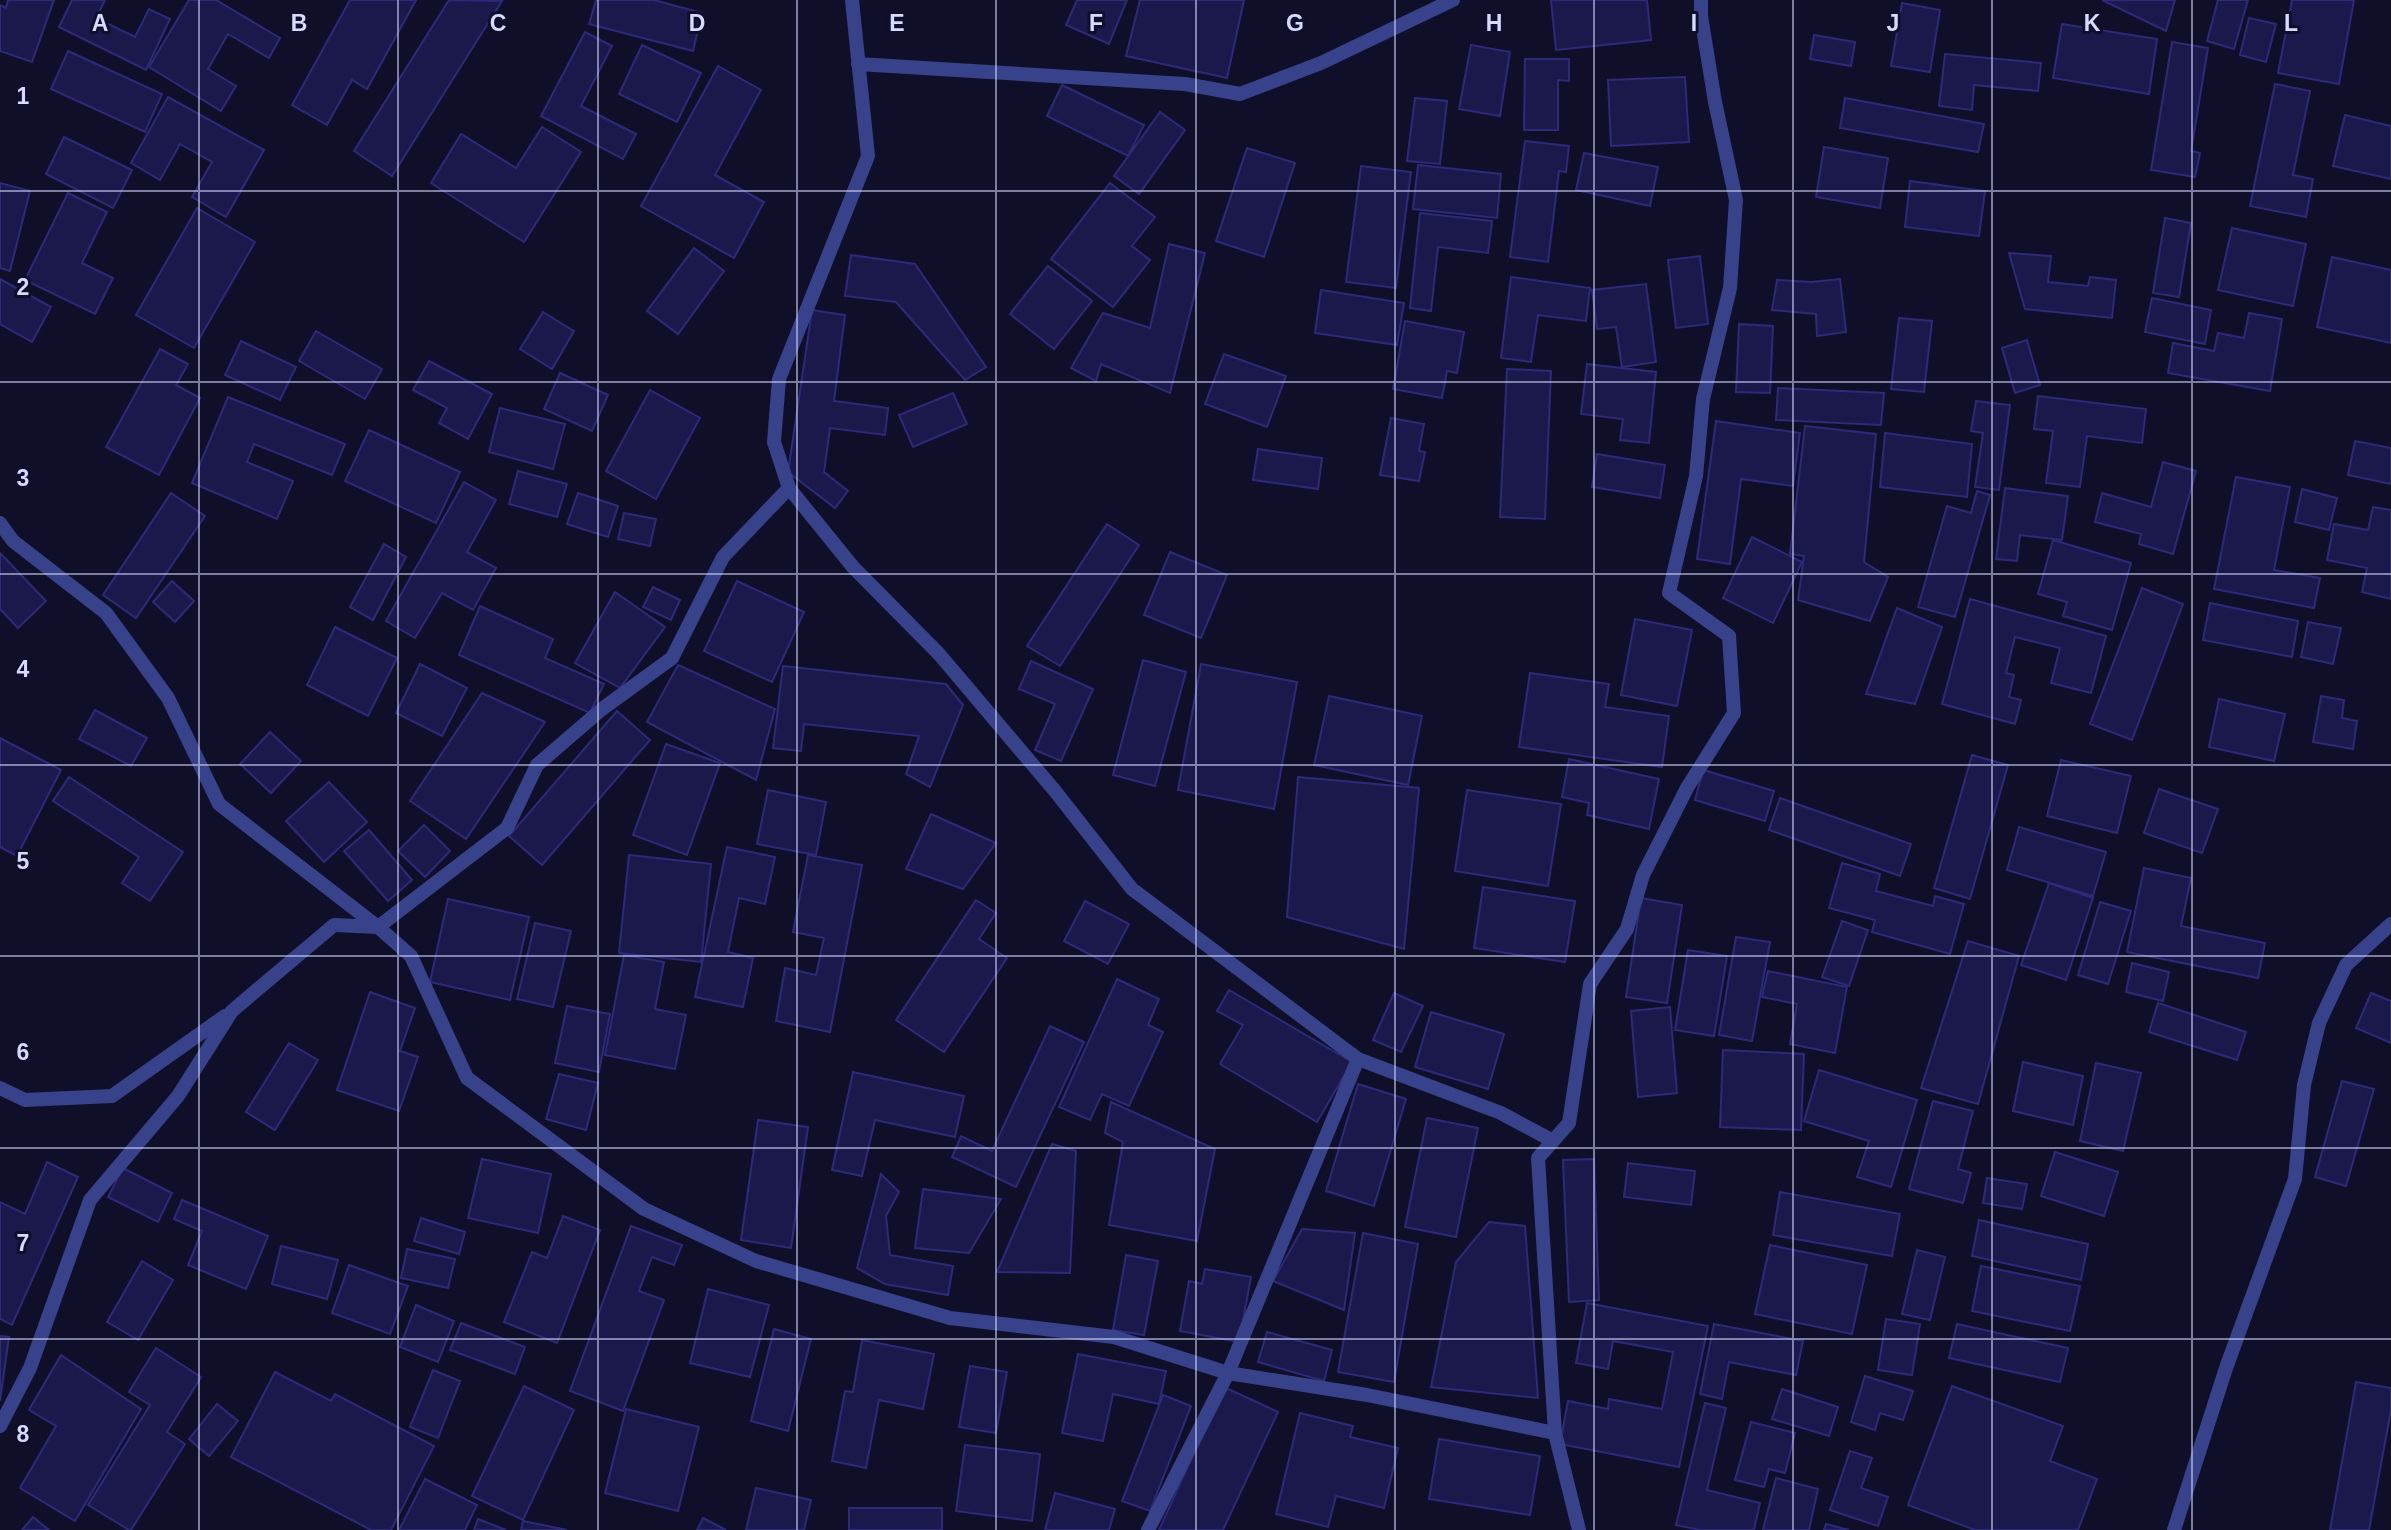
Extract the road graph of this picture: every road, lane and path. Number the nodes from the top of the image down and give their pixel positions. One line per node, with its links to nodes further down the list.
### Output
1 (852, 0): 4 (street)
2 (1453, 0): 4 (street)
3 (1701, 0): 12 (street)
4 (858, 64): 5 (street)
5 (789, 488): 8 (street); 10 (street)
6 (0, 523): 8 (street)
7 (2391, 923): 18 (street)
8 (378, 927): 9 (street); 13 (street)
9 (232, 1011): 11 (street); 14 (street)
10 (1358, 1059): 12 (street); 13 (street)
11 (0, 1088)
12 (1553, 1141): 15 (street)
13 (1228, 1373): 15 (street); 16 (street)
14 (0, 1426)
15 (1555, 1433): 17 (street)
16 (1149, 1530)
17 (1579, 1530)
18 (2174, 1530)

